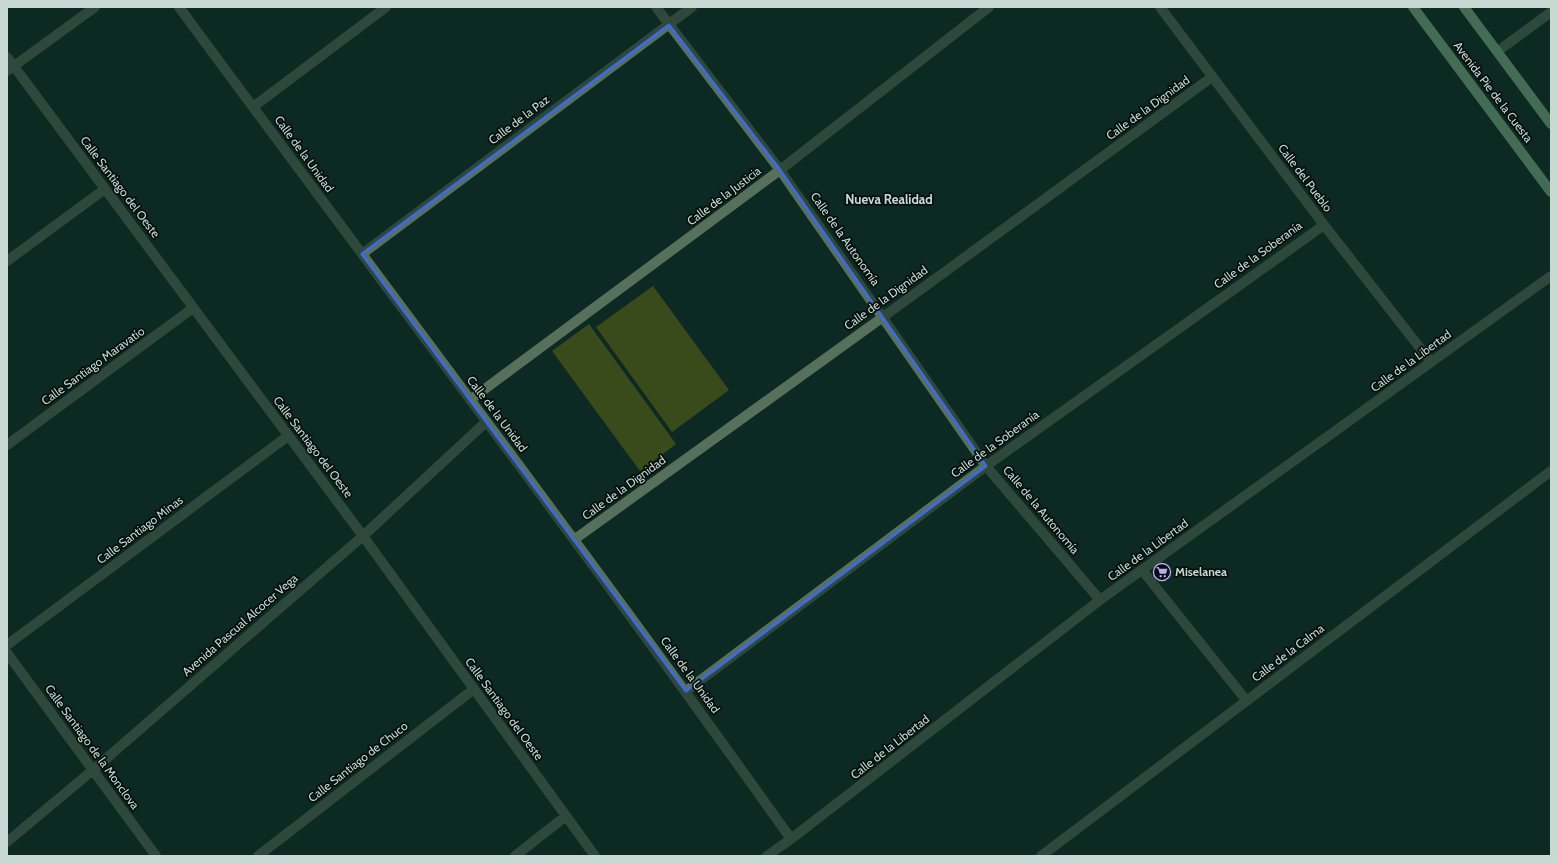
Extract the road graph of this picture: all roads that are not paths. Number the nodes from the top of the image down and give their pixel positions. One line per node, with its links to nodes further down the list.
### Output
1 (95, 7): 14 (street)
2 (179, 7): 16 (street, Calle de la Unidad)
3 (386, 7): 16 (street)
4 (656, 7): 11 (street, Calle de la Autonomía)
5 (692, 7): 11 (street, Calle de la Paz)
6 (989, 7): 18 (street, Calle de la Justicia)
7 (1160, 7): 15 (street, Calle del Pueblo)
8 (1413, 7): 20 (main road, Avenida Pie de la Cuesta)
9 (1464, 7): 12 (main road)
10 (1551, 12): 12 (street)
11 (669, 24): 18 (street, Calle de la Autonomía); 22 (street, Calle de la Paz)
12 (1498, 51): 17 (main road)
13 (7, 56): 14 (street, Calle Santiago del Oeste)
14 (10, 68): 19 (street, Calle Santiago del Oeste)
15 (1212, 77): 21 (street, Calle del Pueblo); 26 (street, Calle de la Dignidad)
16 (253, 107): 22 (street, Calle de la Unidad)
17 (1551, 124)
18 (780, 170): 26 (street, Calle de la Autonomía); 28 (street, Calle de la Justicia)
19 (105, 189): 23 (street); 25 (street, Calle Santiago del Oeste)
20 (1551, 192)
21 (1324, 225): 27 (street, Calle del Pueblo); 32 (street, Calle de la Soberanía)
22 (362, 254): 28 (street, Calle de la Unidad)
23 (7, 261)
24 (1551, 276): 27 (street, Calle de la Libertad)
25 (193, 308): 30 (street, Calle Santiago del Oeste); 31 (street, Calle Santiago Maravatío)
26 (883, 317): 32 (street, Calle de la Autonomía); 35 (street, Calle de la Dignidad)
27 (1431, 362): 36 (street, Calle de la Libertad)
28 (470, 400): 29 (street, Calle de la Unidad)
29 (486, 422): 34 (street, Avenida Pascual Alcocer Vega); 35 (street, Calle de la Unidad)
30 (288, 436): 34 (street, Calle Santiago del Oeste); 38 (street, Calle Santiago Minas)
31 (7, 445)
32 (986, 466): 37 (street, Calle de la Autonomía); 41 (street, Calle de la Soberanía)
33 (1551, 471): 42 (street, Calle de la Calma)
34 (363, 536): 40 (street, Calle Santiago del Oeste); 43 (street, Avenida Pascual Alcocer Vega)
35 (575, 539): 41 (street, Calle de la Unidad)
36 (1142, 570): 37 (street, Calle de la Libertad); 42 (street)
37 (1100, 600): 45 (street, Calle de la Libertad)
38 (7, 645)
39 (7, 653): 43 (street, Calle Santiago de la Monclova)
40 (474, 689): 44 (street, Calle Santiago del Oeste); 48 (street, Calle Santiago de Chuco)
41 (686, 691): 45 (street, Calle de la Unidad)
42 (1246, 700): 52 (street, Calle de la Calma)
43 (93, 770): 46 (street, Avenida Pascual Alcocer Vega); 47 (street, Calle Santiago de la Monclova)
44 (566, 816): 49 (street); 50 (street, Calle Santiago del Oeste)
45 (791, 839): 51 (street, Calle de la Libertad)
46 (7, 842)
47 (156, 856)
48 (258, 856)
49 (515, 856)
50 (595, 856)
51 (767, 856)
52 (1040, 856)

